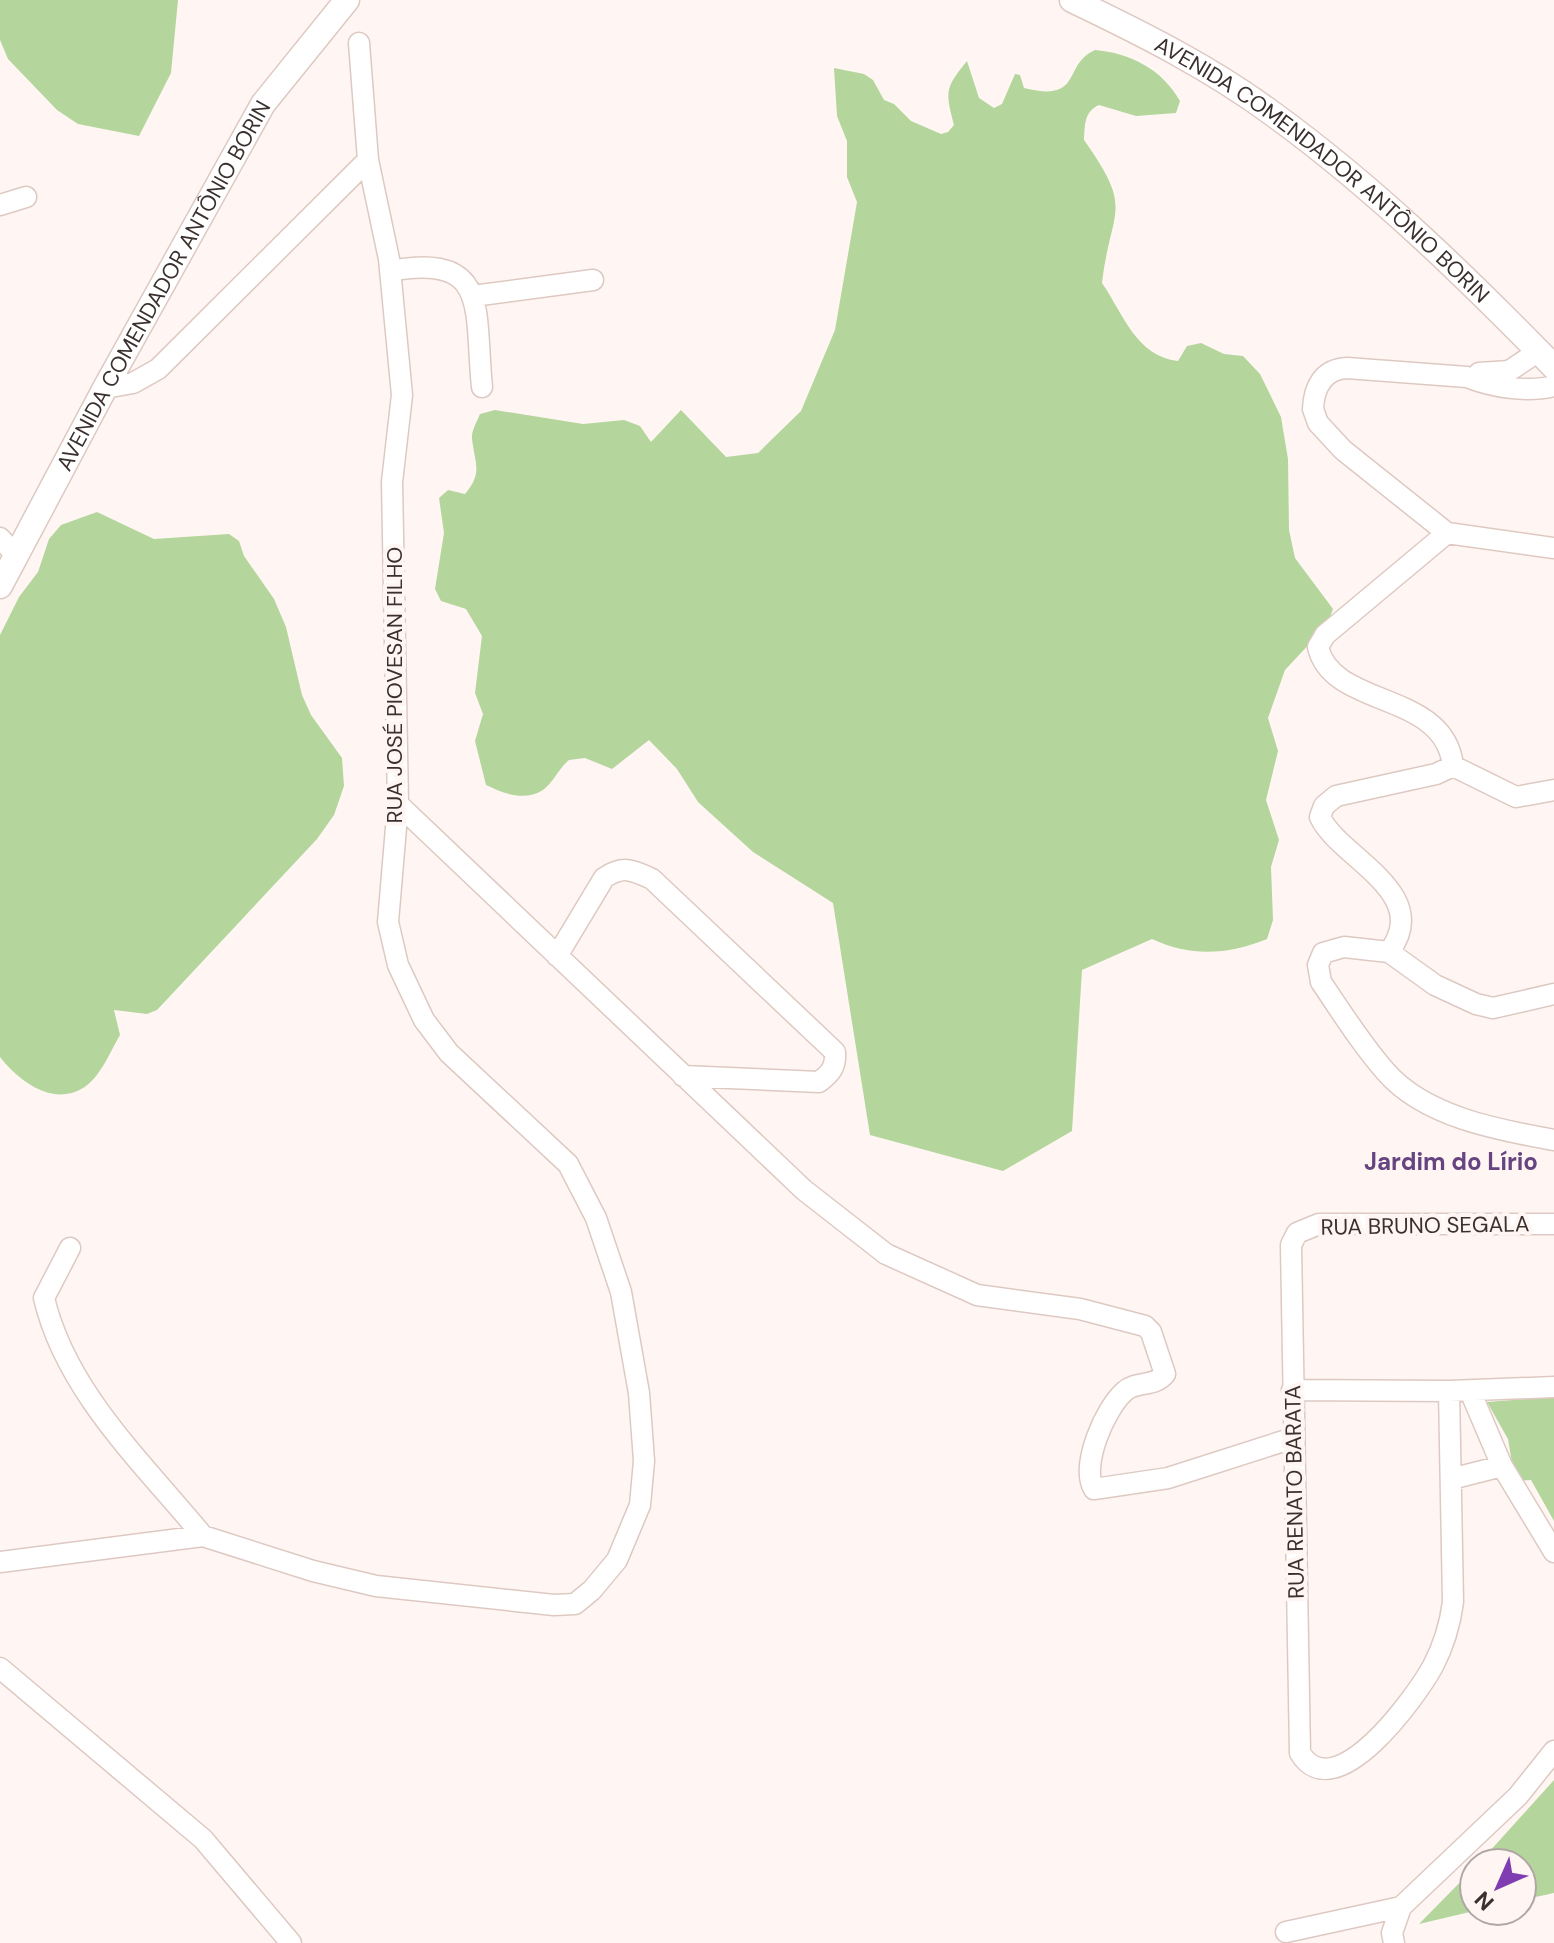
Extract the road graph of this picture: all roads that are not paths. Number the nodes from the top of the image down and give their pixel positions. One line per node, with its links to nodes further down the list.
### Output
1 (347, 0): 14 (main road, AVENIDA COMENDADOR ANTÔNIO BORIN)
2 (1074, 1): 10 (main road, AVENIDA COMENDADOR ANTÔNIO BORIN)
3 (359, 43): 4 (street, RUA JOSÉ PIOVESAN FILHO)
4 (368, 160): 7 (street, RUA JOSÉ PIOVESAN FILHO); 14 (street)
5 (26, 197): 6 (street)
6 (0, 205)
7 (390, 271): 9 (street); 21 (street, RUA JOSÉ PIOVESAN FILHO)
8 (593, 280): 9 (street)
9 (473, 296): 13 (street)
10 (1547, 359): 11 (street)
11 (1467, 377): 12 (street); 15 (street)
12 (1554, 386)
13 (482, 387)
14 (105, 388): 16 (main road, AVENIDA COMENDADOR ANTÔNIO BORIN)
15 (1447, 533): 17 (street); 19 (street)
16 (8, 546): 18 (main road, AVENIDA COMENDADOR ANTÔNIO BORIN)
17 (1554, 548)
18 (0, 586)
19 (1453, 766): 20 (street); 22 (street)
20 (1554, 790)
21 (398, 804): 23 (street); 37 (street, RUA JOSÉ PIOVESAN FILHO)
22 (1389, 952): 24 (street); 26 (street)
23 (557, 956): 25 (street); 25 (street)
24 (1554, 994)
25 (683, 1076): 34 (street)
26 (1554, 1140)
27 (1554, 1224): 28 (street, RUA BRUNO SEGALA)
28 (1297, 1233): 31 (street, RUA RENATO BARATA)
29 (70, 1248): 37 (street)
30 (1554, 1387): 33 (street)
31 (1292, 1390): 32 (street); 34 (street, RUA RENATO BARATA)
32 (1449, 1391): 33 (street); 36 (street)
33 (1470, 1391): 35 (street)
34 (1293, 1438): 36 (street, RUA RENATO BARATA)
35 (1502, 1466): 36 (street); 38 (street)
36 (1451, 1479)
37 (203, 1536): 39 (street, RUA JOSÉ PIOVESAN FILHO)
38 (1554, 1552)
39 (0, 1562)
40 (0, 1668): 44 (street)
41 (1554, 1751): 42 (street)
42 (1401, 1907): 43 (street); 45 (street)
43 (1286, 1932)
44 (291, 1943)
45 (1394, 1943)

